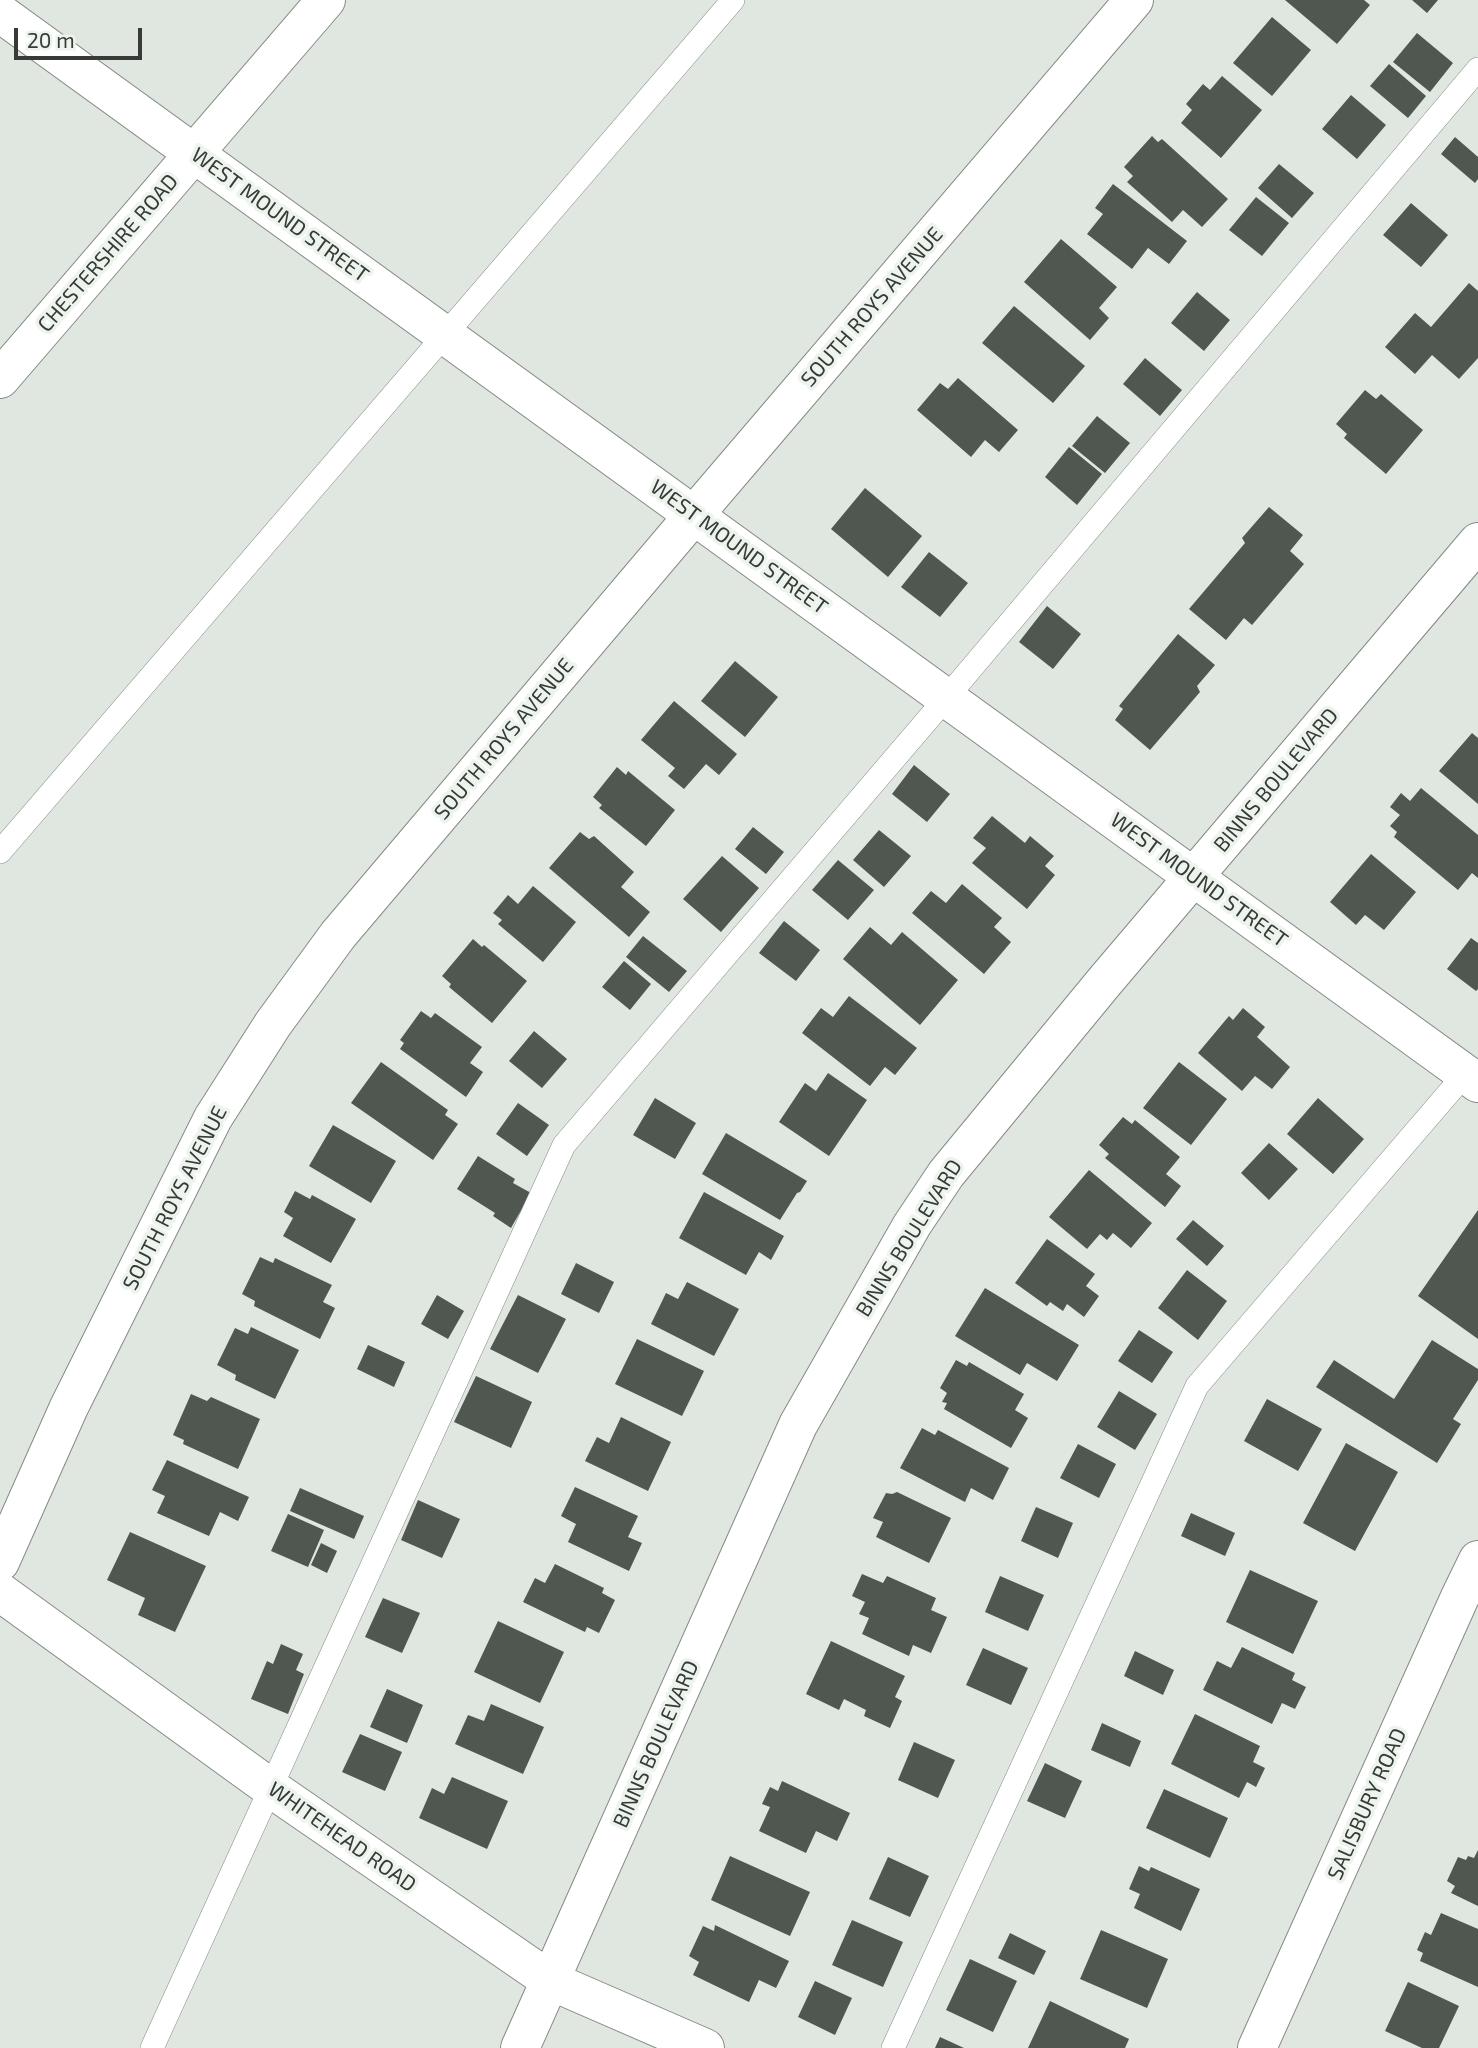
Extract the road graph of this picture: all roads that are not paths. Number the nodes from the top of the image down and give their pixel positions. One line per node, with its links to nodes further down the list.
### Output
1 (326, 0): 6 (street, CHESTERSHIRE ROAD)
2 (733, 0): 7 (lane)
3 (1134, 0): 9 (street, SOUTH ROYS AVENUE)
4 (0, 13): 6 (street, WEST MOUND STREET)
5 (1478, 69): 11 (lane)
6 (195, 153): 7 (street, WEST MOUND STREET); 8 (street, CHESTERSHIRE ROAD)
7 (445, 334): 9 (street, WEST MOUND STREET); 12 (lane)
8 (0, 379)
9 (694, 514): 11 (street, WEST MOUND STREET); 16 (street, SOUTH ROYS AVENUE)
10 (1478, 542): 13 (street, BINNS BOULEVARD)
11 (947, 697): 13 (street, WEST MOUND STREET); 18 (lane)
12 (0, 852)
13 (1194, 876): 14 (street, WEST MOUND STREET); 19 (street, BINNS BOULEVARD)
14 (1471, 1078): 23 (lane)
15 (1478, 1560): 24 (street, SALISBURY ROAD)
16 (0, 1562)
17 (0, 1592): 18 (street, WHITEHEAD ROAD)
18 (272, 1789): 19 (street, WHITEHEAD ROAD); 20 (lane)
19 (551, 1981): 21 (street, BINNS BOULEVARD); 22 (street, WHITEHEAD ROAD)
20 (152, 2048)
21 (520, 2048)
22 (705, 2048)
23 (893, 2048)
24 (1257, 2048)

